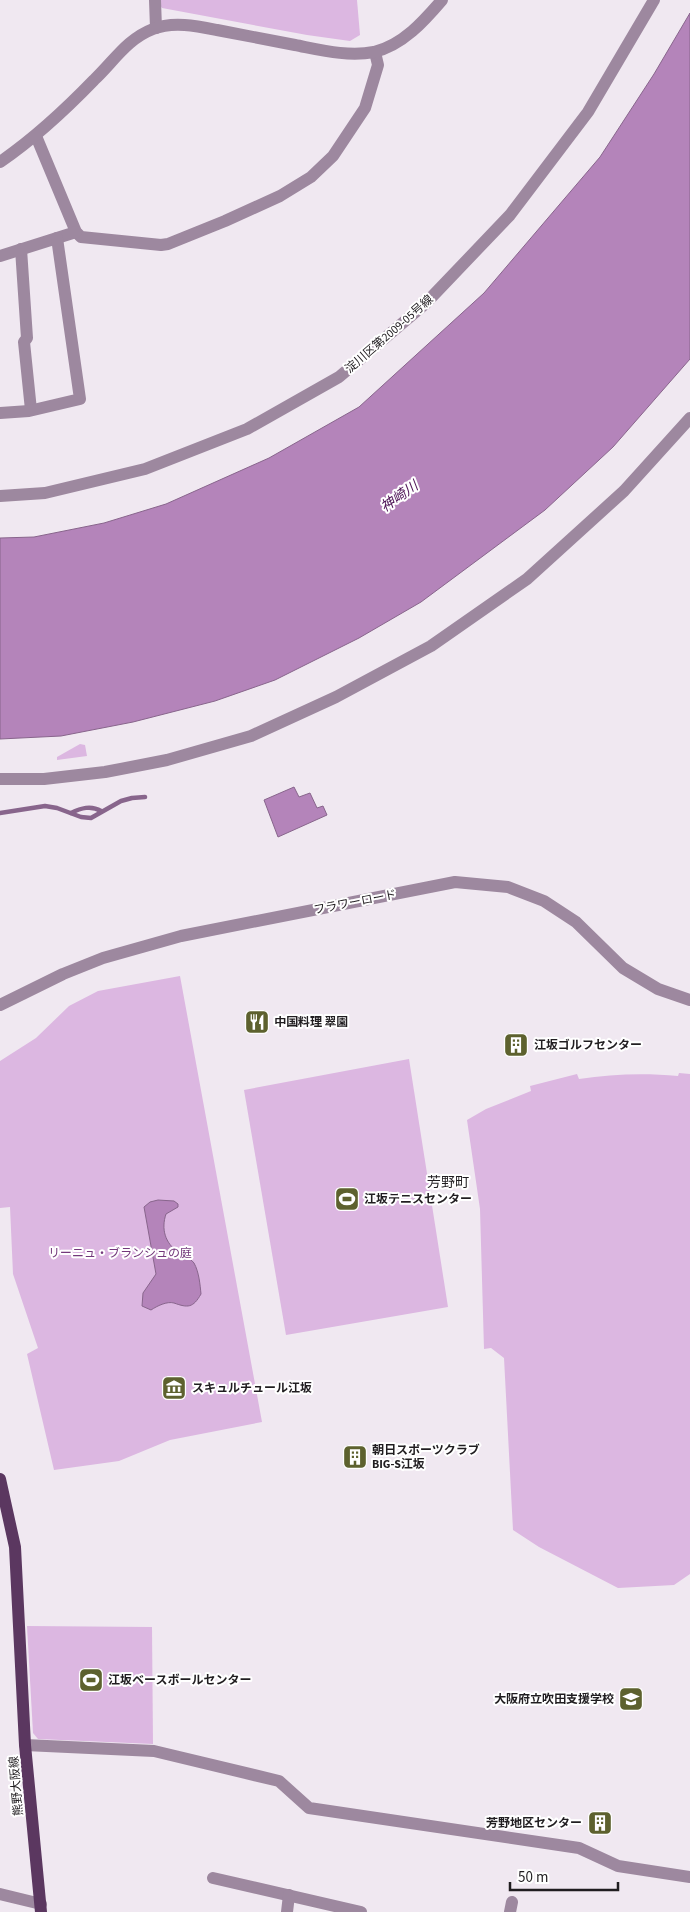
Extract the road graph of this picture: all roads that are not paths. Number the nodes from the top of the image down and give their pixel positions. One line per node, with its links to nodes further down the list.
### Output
1 (155, 0): 4 (street)
2 (442, 0): 5 (street)
3 (654, 0): 15 (street, 淀川区第2009-05号線)
4 (156, 28): 5 (street); 6 (street)
5 (375, 52): 8 (street)
6 (36, 136): 7 (street); 8 (street)
7 (0, 162)
8 (76, 232): 9 (street)
9 (58, 238): 10 (street); 12 (street)
10 (21, 249): 11 (street); 12 (street)
11 (0, 256)
12 (31, 410): 13 (street)
13 (0, 414)
14 (690, 418): 16 (street)
15 (0, 496)
16 (0, 779)
17 (690, 1000): 18 (street, フラワーロード)
18 (0, 1005)
19 (0, 1479): 20 (main road, 熊野大阪線)
20 (3, 1506): 21 (main road, 熊野大阪線)
21 (25, 1745): 22 (street); 26 (main road, 熊野大阪線)
22 (690, 1877)
23 (213, 1878): 25 (street)
24 (0, 1894): 26 (street)
25 (289, 1895): 27 (street); 28 (street)
26 (41, 1908)
27 (287, 1912)
28 (361, 1912)

